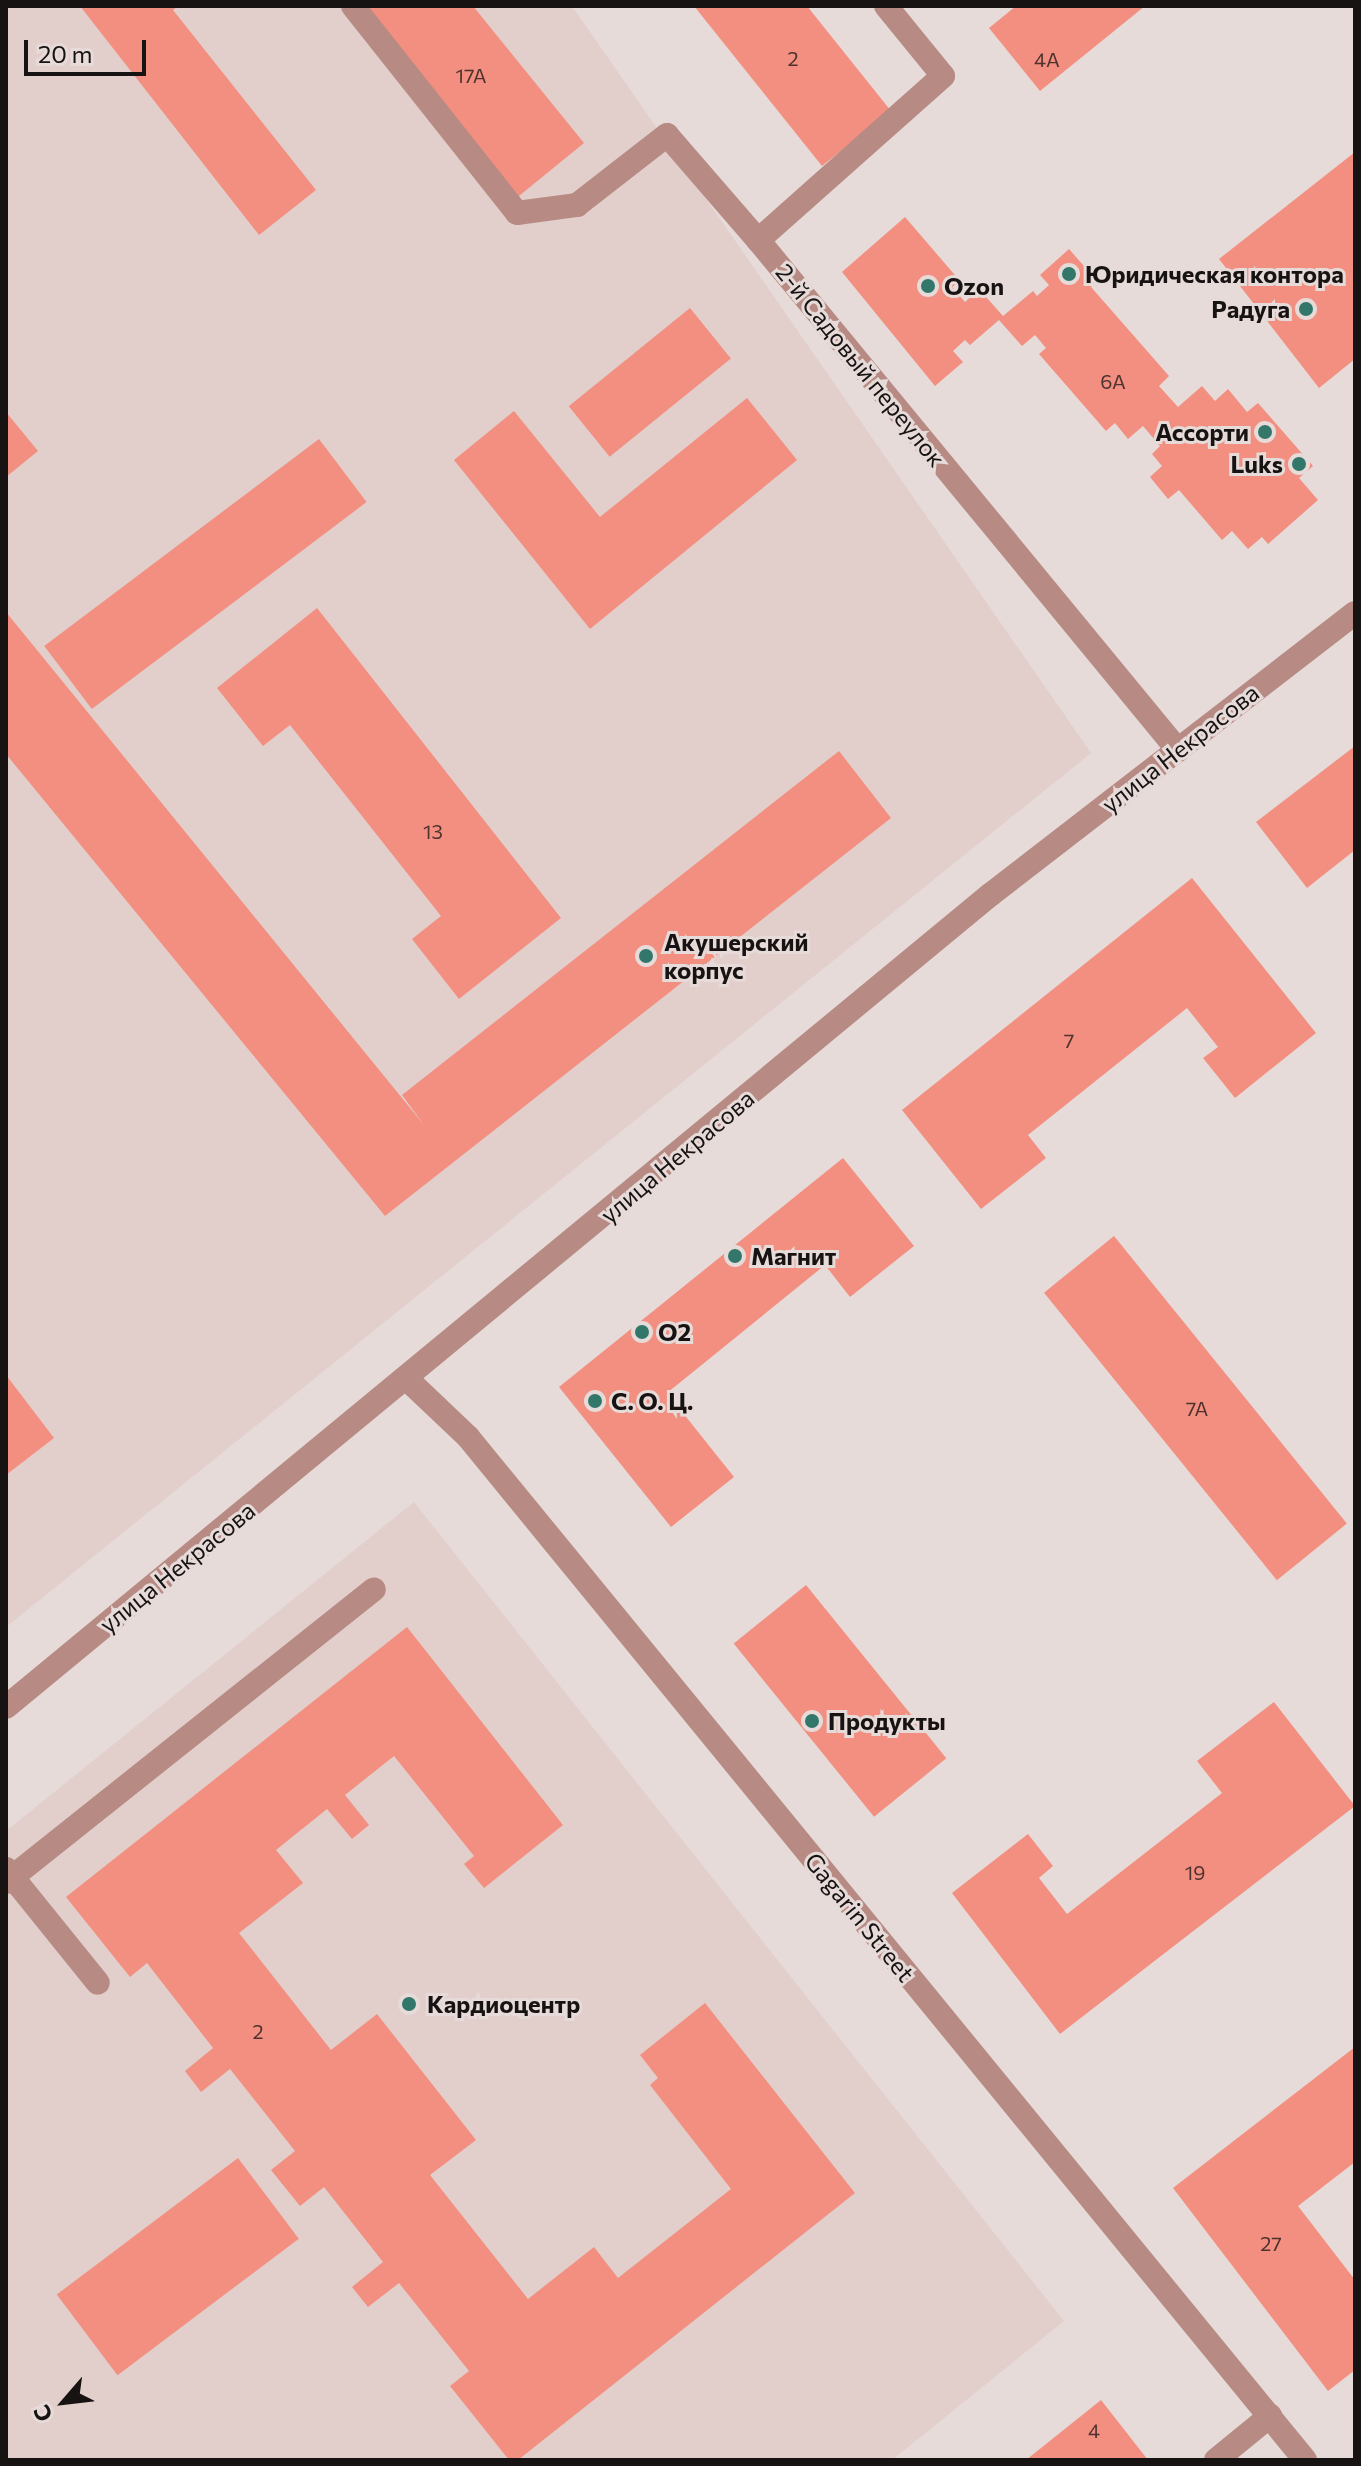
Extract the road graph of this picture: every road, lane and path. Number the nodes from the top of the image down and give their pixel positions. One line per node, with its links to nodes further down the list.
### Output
1 (353, 6): 3 (street)
2 (886, 6): 3 (street, 2-й Садовый переулок)
3 (758, 240): 5 (street, 2-й Садовый переулок)
4 (1355, 613): 5 (street, улица Некрасова)
5 (1178, 750): 6 (street, улица Некрасова)
6 (408, 1380): 8 (street, улица Некрасова); 11 (street, Gagarin Street)
7 (374, 1589): 9 (street)
8 (6, 1707)
9 (8, 1876): 10 (street)
10 (98, 1983)
11 (1270, 2416): 12 (street); 13 (street, Gagarin Street)
12 (1216, 2460)
13 (1305, 2460)

